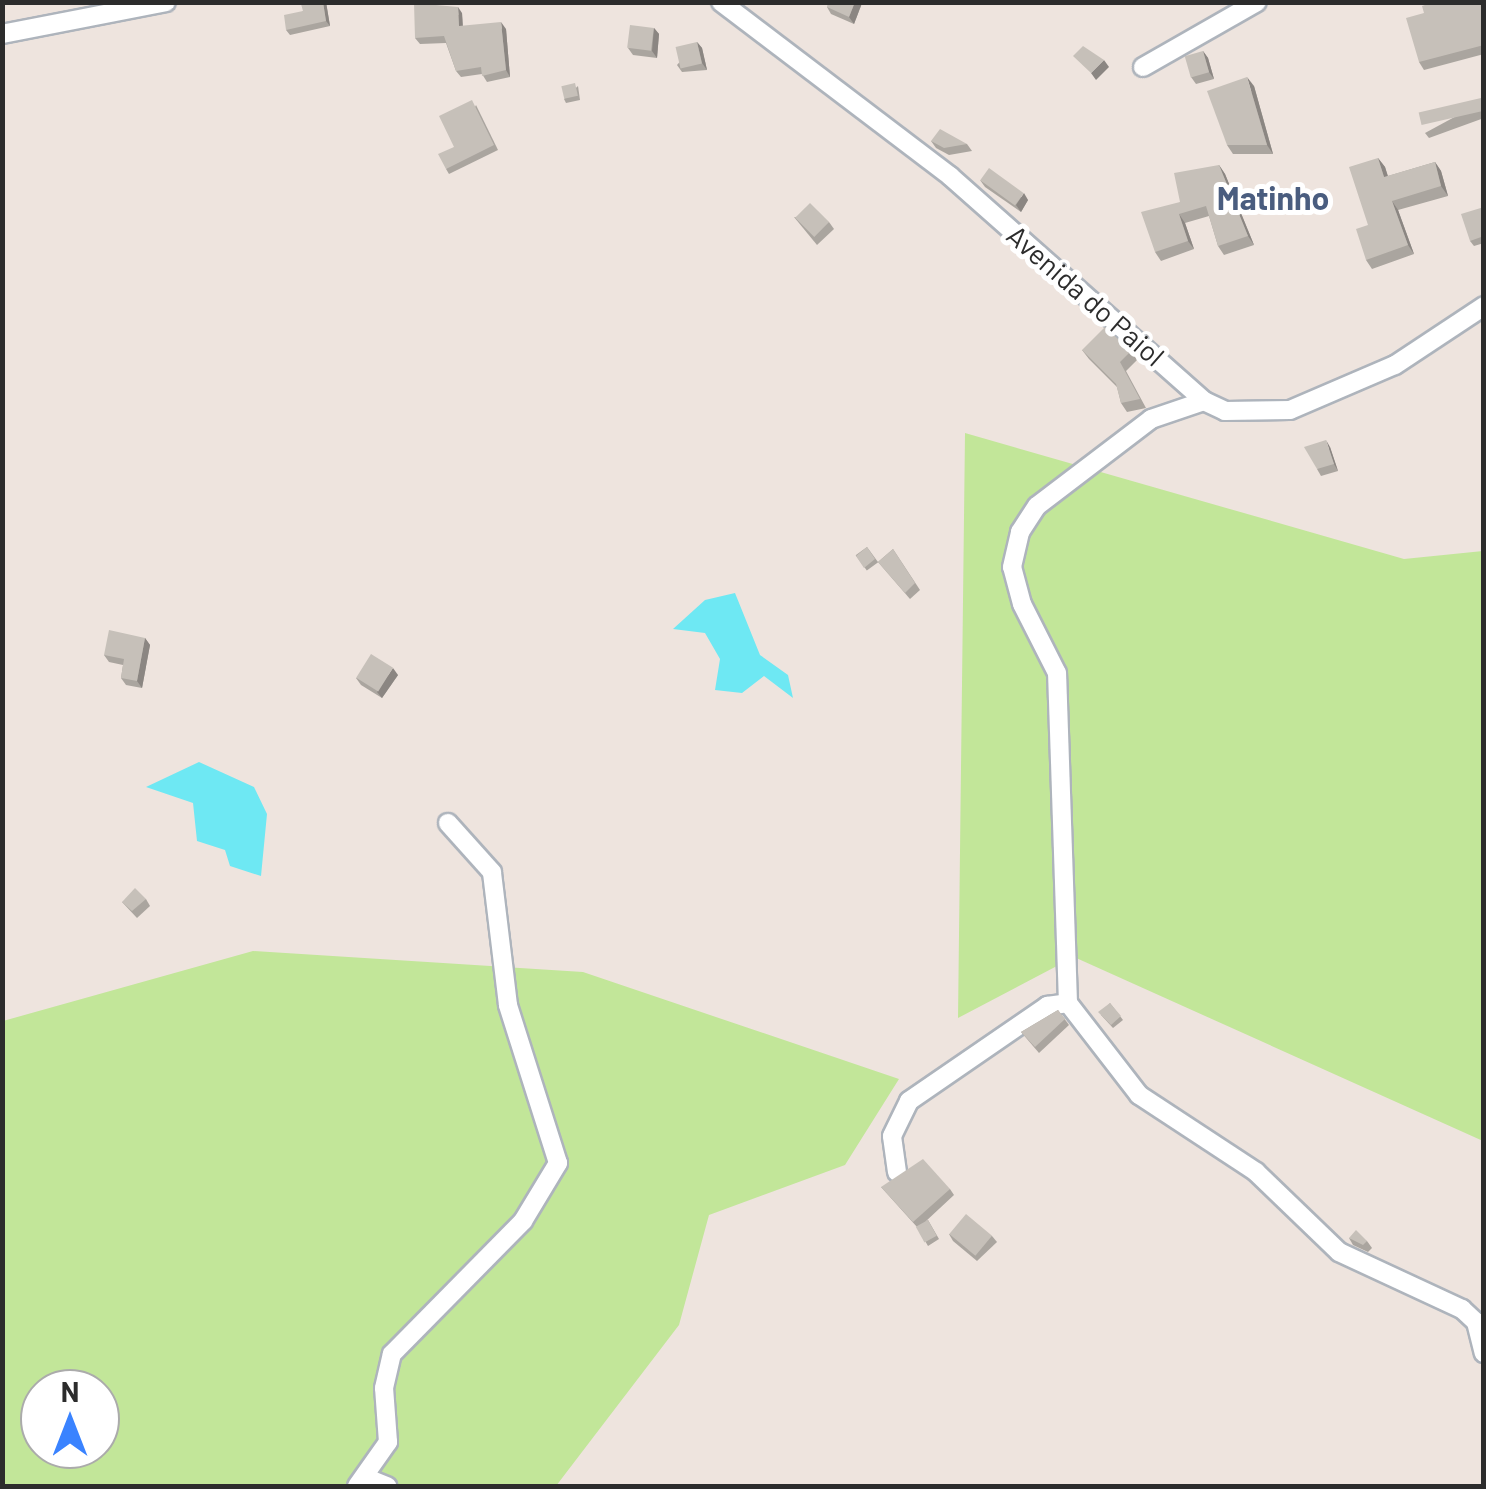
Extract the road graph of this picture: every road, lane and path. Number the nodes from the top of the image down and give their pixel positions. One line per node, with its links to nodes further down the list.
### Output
1 (166, 2): 4 (street)
2 (721, 2): 7 (street, Avenida do Paiol)
3 (1257, 2): 5 (street)
4 (2, 34)
5 (1143, 67)
6 (1484, 306): 7 (street, Avenida do Paiol)
7 (1204, 401): 9 (street)
8 (448, 823): 12 (street)
9 (1068, 1003): 10 (street); 11 (street)
10 (896, 1172)
11 (1484, 1353)
12 (362, 1482): 13 (street)
13 (387, 1486)

